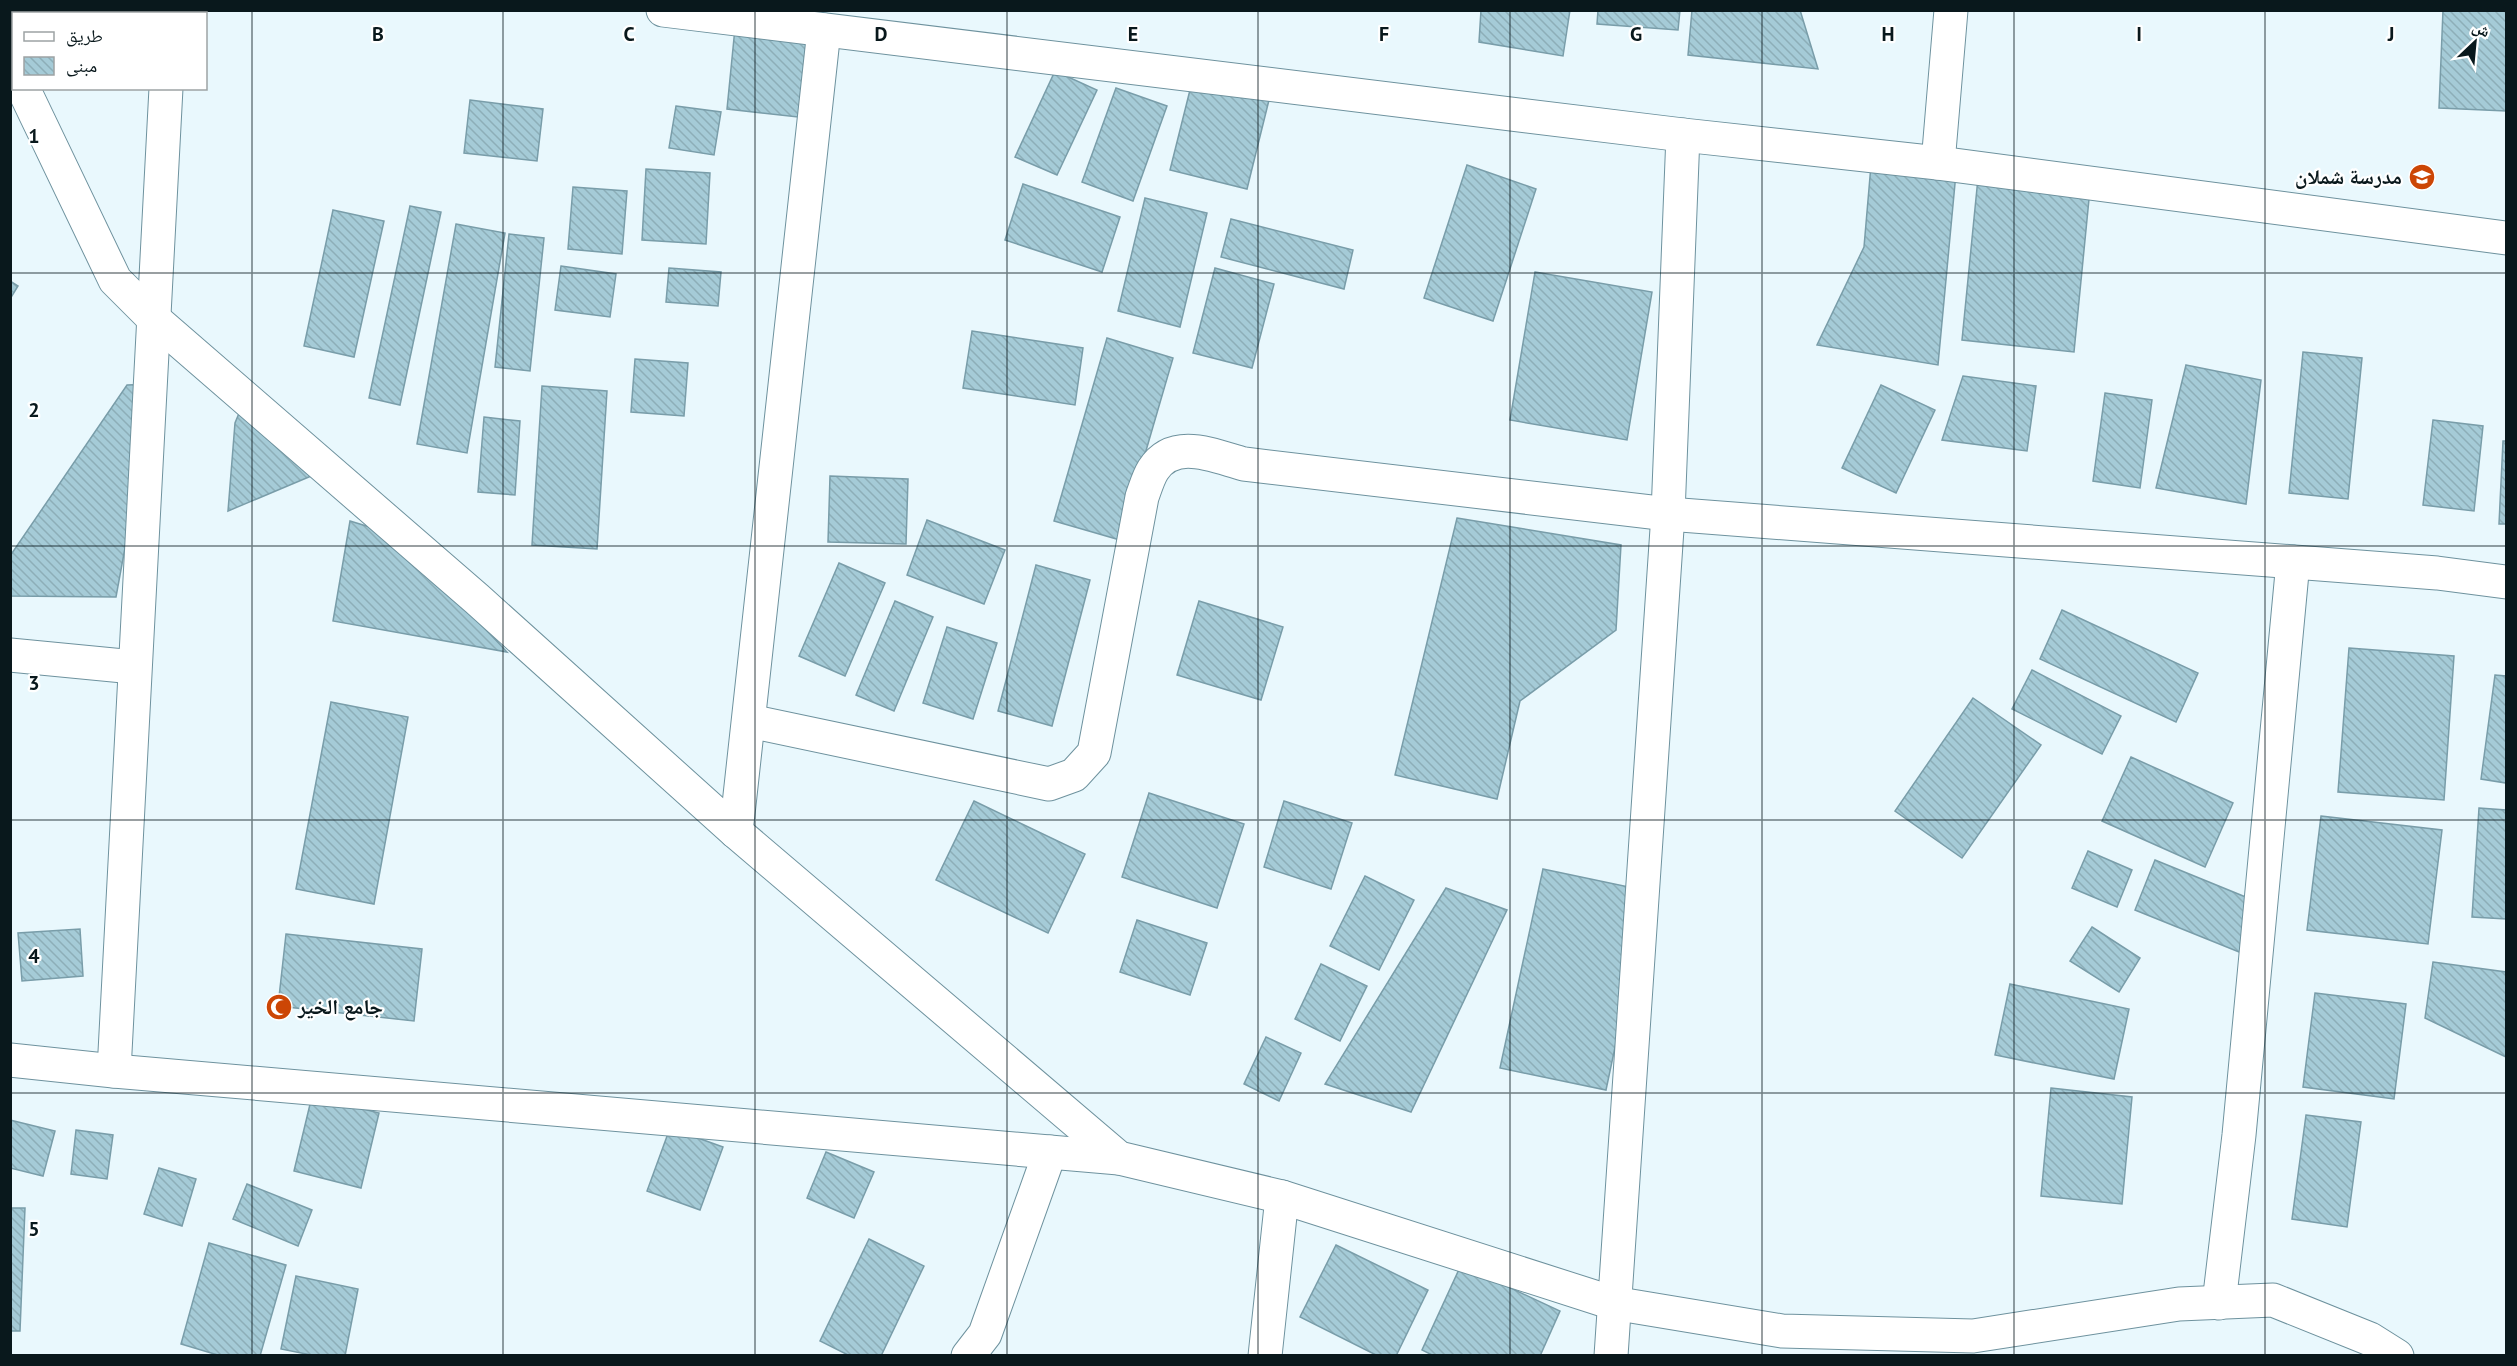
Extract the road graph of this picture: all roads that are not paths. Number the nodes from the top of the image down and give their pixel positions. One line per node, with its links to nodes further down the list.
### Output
1 (663, 10): 3 (street)
2 (1951, 10): 7 (street)
3 (824, 30): 6 (street); 15 (street)
4 (24, 90): 9 (street)
5 (166, 90): 9 (street)
6 (1683, 135): 7 (street); 10 (street)
7 (1938, 163): 8 (street)
8 (2506, 238)
9 (154, 319): 14 (street); 16 (street)
10 (1668, 514): 11 (street); 15 (street); 22 (street)
11 (2293, 562): 12 (street); 23 (street)
12 (2506, 582)
13 (10, 655): 14 (street)
14 (134, 667): 18 (street)
15 (749, 721): 16 (street)
16 (736, 832): 20 (street)
17 (10, 1060): 18 (street)
18 (114, 1071): 19 (street)
19 (1050, 1152): 20 (street); 24 (street)
20 (1119, 1158): 21 (street)
21 (1282, 1197): 22 (street); 25 (street)
22 (1613, 1303): 23 (street); 26 (street)
23 (2220, 1303): 27 (street)
24 (968, 1356)
25 (1265, 1356)
26 (1611, 1356)
27 (2397, 1356)

